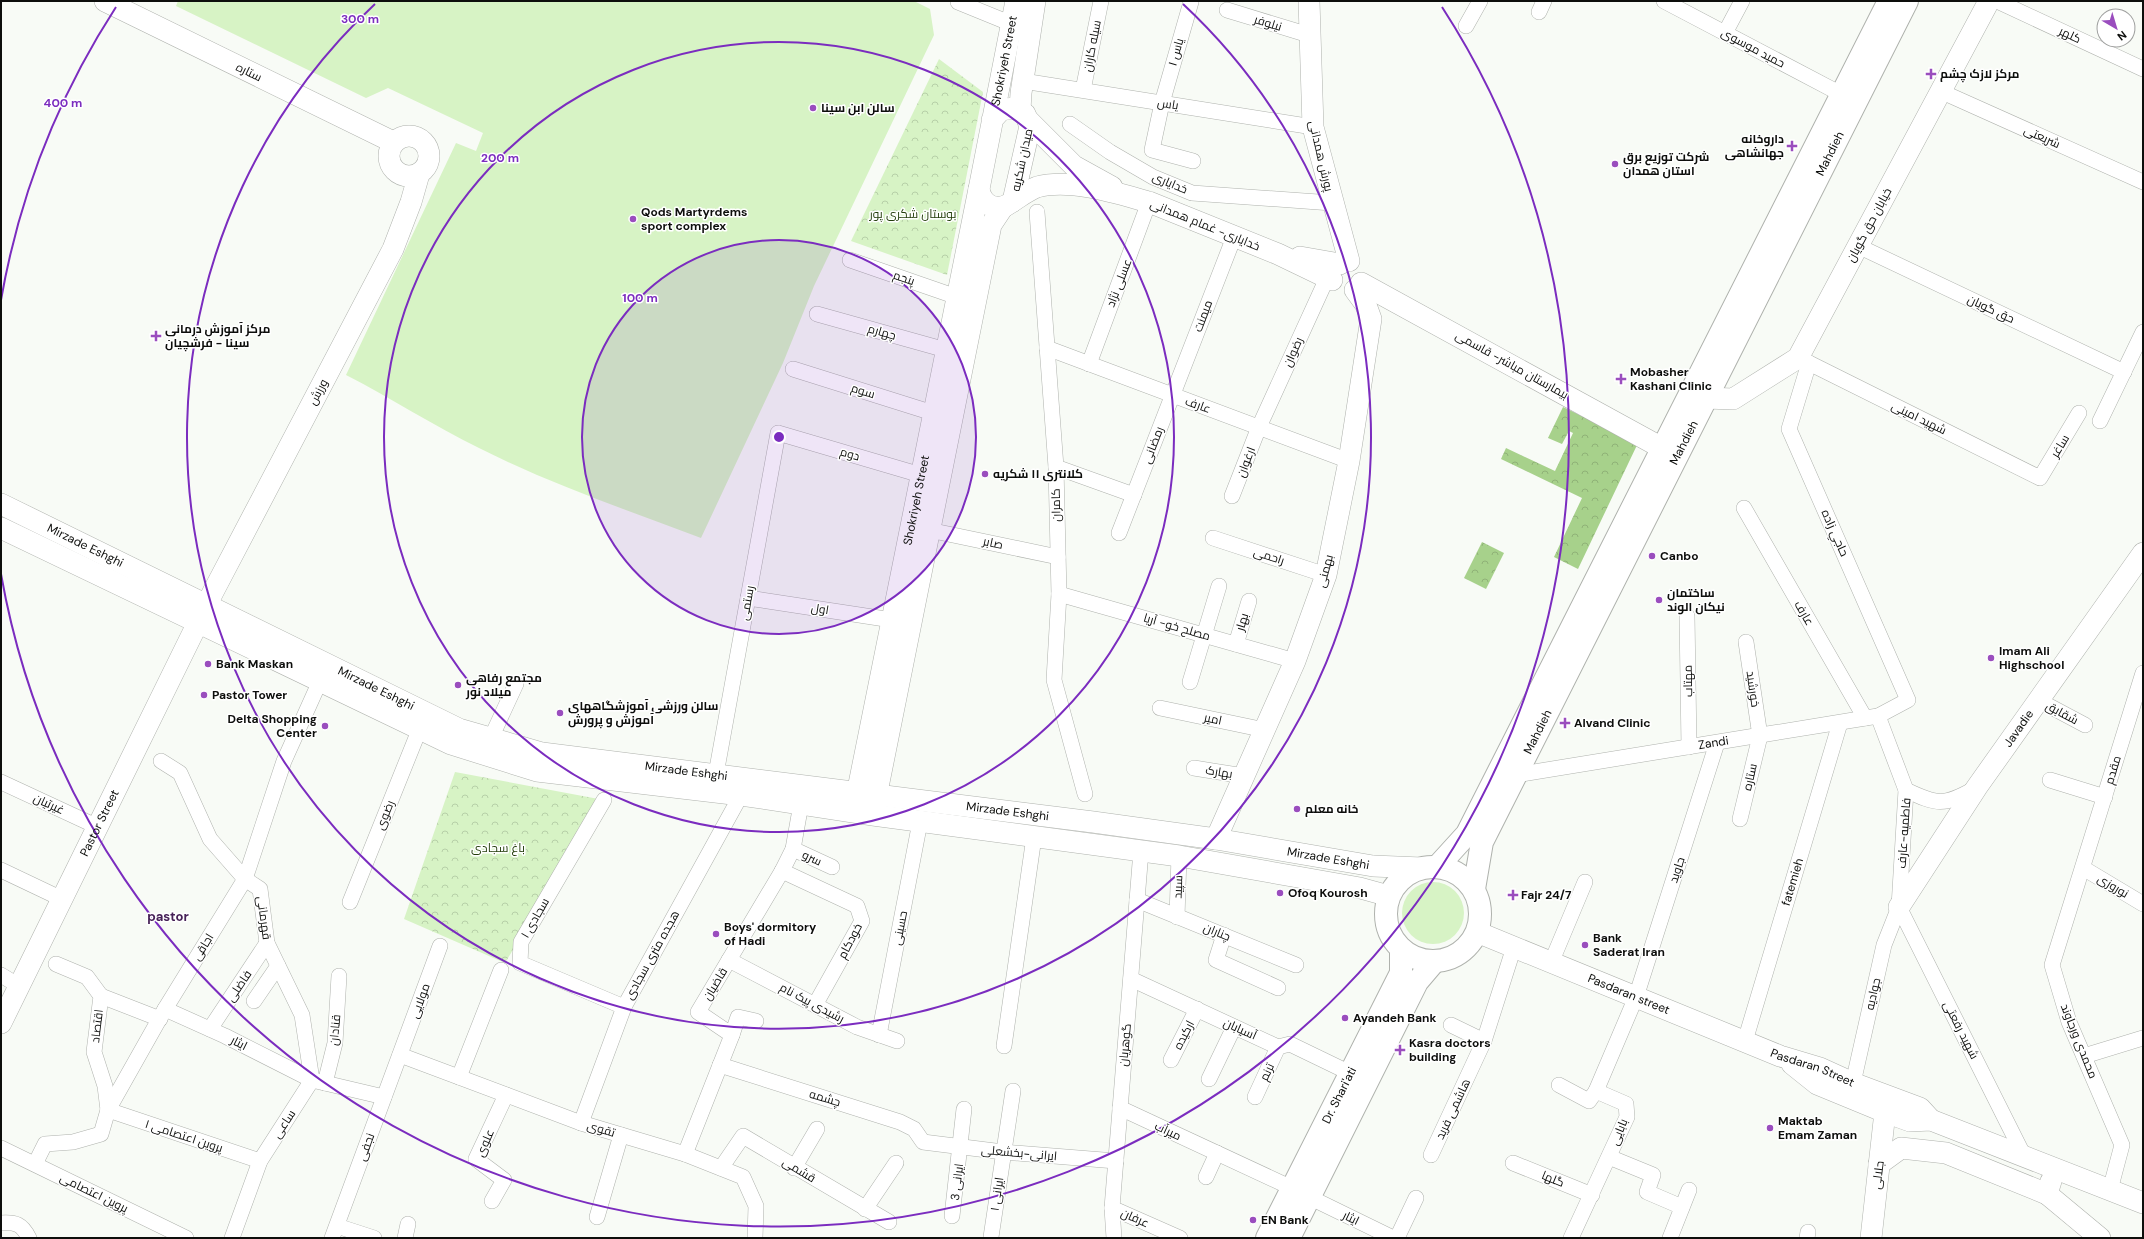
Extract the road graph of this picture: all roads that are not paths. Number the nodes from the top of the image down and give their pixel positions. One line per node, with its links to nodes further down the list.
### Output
1 (105, 1): 30 (main road, ستاره)
2 (959, 1): 16 (street)
3 (1016, 1): 16 (main road, Shokriyeh Street)
4 (1035, 1): 21 (main road, Shokriyeh Street)
5 (1101, 1): 22 (street, سیله کاران)
6 (1309, 1): 19 (main road, پورش همدانی)
7 (1480, 1): 17 (street)
8 (1664, 1): 18 (street, حمید موسوی)
9 (1742, 1): 18 (street)
10 (1889, 1): 24 (main road, Mahdieh)
11 (1908, 1): 54 (main road, Mahdieh)
12 (1989, 1): 23 (main road, خیابان حق گویان)
13 (1997, 1): 20 (street, کلهر)
14 (1191, 2): 25 (street, یاس ۱)
15 (1227, 10): 19 (street, نیلوفر)
16 (1012, 24): 27 (main road, Shokriyeh Street)
17 (1466, 26)
18 (1725, 33): 24 (street, حمید موسوی)
19 (1309, 35): 29 (main road, پورش همدانی)
20 (2143, 69)
21 (1023, 81): 22 (street, یاس); 26 (main road, Shokriyeh Street)
22 (1083, 90): 25 (street, یاس)
23 (1940, 91): 33 (street, شریعتی); 40 (main road, خیابان حق گویان)
24 (1841, 94): 60 (main road, Mahdieh)
25 (1162, 103): 29 (street, یاس); 31 (street, یاس ۱)
26 (1024, 115): 27 (main road, میدان شکریه); 35 (main road); 37 (main road, میدان شکریه)
27 (992, 120): 34 (main road)
28 (1070, 124): 36 (street, خدایاری)
29 (1313, 127): 36 (main road, پورش همدانی)
30 (393, 142): 32 (main road); 32 (main road)
31 (1192, 161)
32 (419, 174): 80 (main road, ورزش)
33 (2143, 182)
34 (979, 189): 37 (main road); 44 (main road, Shokriyeh Street)
35 (1141, 200): 37 (main road); 39 (main road, خدایاری- غمام همدانی); 50 (street, عسلی نژاد)
36 (1332, 203): 42 (main road, پورش همدانی)
37 (1008, 204): 70 (main road, Shokriyeh Street)
38 (1037, 212): 47 (street, کامران)
39 (1234, 237): 42 (main road, خدایاری- غمام همدانی); 53 (street, میمنت)
40 (1858, 246): 49 (main road, خیابان حق گویان); 52 (street, حق گویان)
41 (850, 260): 44 (street, پنجم)
42 (1337, 271): 43 (main road); 43 (main road); 58 (street, رضوان)
43 (1358, 287): 60 (main road, بیمارستان مباشر- قاسمی); 61 (main road, بهمنی)
44 (957, 297): 48 (main road, Shokriyeh Street)
45 (817, 314): 48 (street, چهارم)
46 (2143, 332): 52 (street)
47 (1047, 348): 50 (street, عارف); 62 (street, کامران)
48 (946, 350): 55 (main road, Shokriyeh Street)
49 (1803, 360): 54 (main road, خیابان حق گویان); 64 (street, شهید امینی); 93 (street, حاجي زاده)
50 (1089, 364): 53 (street, عارف)
51 (793, 369): 55 (street, سوم)
52 (2124, 372): 57 (street)
53 (1173, 395): 58 (street, عارف); 65 (street, رمضانی)
54 (1706, 398): 108 (main road, Mahdieh)
55 (933, 413): 63 (main road, Shokriyeh Street)
56 (2079, 413): 64 (street, ساغر)
57 (2100, 421)
58 (1259, 427): 61 (street, عارف); 66 (street, ارغوان)
59 (778, 433): 63 (street, دوم); 78 (street, رستمی)
60 (1662, 448): 130 (main road, Mahdieh)
61 (1349, 461): 75 (main road, بهمنی)
62 (1056, 467): 65 (street); 74 (street, کامران)
63 (921, 475): 82 (main road, Shokriyeh Street)
64 (2040, 478)
65 (1134, 495): 71 (street, رمضانی)
66 (1232, 496)
67 (2, 506): 80 (main road, Mirzade Eshghi)
68 (1744, 508): 96 (street, عارف)
69 (1, 528): 80 (main road, Mirzade Eshghi)
70 (929, 530): 74 (street, صابر); 114 (main road, Shokriyeh Street)
71 (1119, 533)
72 (1213, 538): 75 (street, راحمی)
73 (2143, 553): 94 (main road, Javadie)
74 (1058, 557): 77 (street, کامران)
75 (1326, 575): 88 (main road, بهمنی)
76 (1219, 586): 83 (street)
77 (1058, 594): 83 (street, مصلح خو- آریا); 115 (street, کامران)
78 (748, 598): 82 (street, اول); 107 (street, رستمی)
79 (1249, 601): 85 (street, بهار)
80 (202, 614): 86 (main road, Mirzade Eshghi); 87 (main road, Pastor Street); 102 (main road, Mirzade Eshghi)
81 (1687, 616): 104 (street, مهتاب)
82 (892, 620): 114 (main road, Shokriyeh Street)
83 (1204, 635): 85 (street, مصلح خو- آریا); 91 (street)
84 (1746, 642): 101 (street, خورشید)
85 (1236, 644): 88 (street, مصلح خو- آریا)
86 (247, 646): 87 (main road); 90 (main road, Mirzade Eshghi)
87 (181, 657): 123 (main road, Pastor Street)
88 (1295, 661): 100 (main road, بهمنی)
89 (2143, 673): 117 (street, مقدم)
90 (320, 681): 99 (main road, Mirzade Eshghi); 134 (street, اجاقی)
91 (1190, 682)
92 (516, 684): 102 (street)
93 (1908, 700): 96 (street, Zandi)
94 (2038, 700): 98 (street, شقابق); 112 (main road, Javadie)
95 (1160, 708): 100 (street, امیر)
96 (1872, 717): 97 (street, Zandi); 113 (street, فاطمیه-عارف)
97 (1840, 723): 101 (street, Zandi); 179 (street, fatemieh)
98 (2085, 725)
99 (420, 728): 116 (main road, Mirzade Eshghi); 140 (street, رضوی)
100 (1265, 730): 109 (main road, بهمنی)
101 (1760, 736): 103 (street, Zandi); 121 (street, ستاره)
102 (491, 738): 107 (main road, Mirzade Eshghi)
103 (1717, 742): 104 (street, Zandi); 163 (street, جاوید)
104 (1689, 747): 108 (street, Zandi)
105 (161, 760): 134 (street, قهرمانی)
106 (1194, 768): 109 (street, بهارک)
107 (716, 774): 114 (main road, Mirzade Eshghi)
108 (1515, 775): 136 (main road, Mahdieh)
109 (1244, 776): 125 (main road, بهمنی)
110 (2050, 780): 117 (street)
111 (1, 782): 123 (street, غیرتیان)
112 (1976, 787): 113 (street); 142 (main road, Javadie)
113 (1906, 790): 142 (street, فاطمیه-عارف)
114 (867, 792): 120 (main road, Shokriyeh Street); 125 (main road, Mirzade Eshghi)
115 (1084, 794)
116 (741, 795): 119 (main road, Mirzade Eshghi); 166 (street, هجده متری سجادی)
117 (2105, 797): 131 (street, مقدم)
118 (604, 800): 166 (street, سجادی ۱)
119 (801, 804): 120 (main road, Mirzade Eshghi); 126 (street, قاضیان)
120 (864, 814): 122 (main road, Mirzade Eshghi)
121 (1740, 819)
122 (920, 822): 124 (main road, Mirzade Eshghi); 175 (street, حسینی)
123 (98, 827): 138 (main road, Pastor Street)
124 (1034, 837): 127 (main road, Mirzade Eshghi); 180 (street)
125 (1216, 839): 130 (main road, Mirzade Eshghi)
126 (793, 849): 129 (street, سرو); 133 (street, قاضیان)
127 (1141, 851): 128 (main road, Mirzade Eshghi); 139 (street, گوهریان)
128 (1179, 856): 137 (main road, Mirzade Eshghi); 143 (street, سپید)
129 (832, 867)
130 (1430, 867): 136 (main road); 137 (main road)
131 (2083, 868): 141 (street, نوروزی); 184 (street, محمدی ورجاوند)
132 (1, 870): 138 (street)
133 (782, 871): 150 (street, قاضیان); 165 (street, خودکام)
134 (245, 879): 146 (street, قهرمانی); 168 (street, اجاقی)
135 (1585, 882): 152 (street)
136 (1474, 889): 144 (main road)
137 (1389, 896): 149 (main road)
138 (62, 899): 160 (main road, Pastor Street)
139 (1137, 900): 143 (street, چناران); 159 (street, گوهریان)
140 (350, 902)
141 (2143, 904)
142 (1899, 907): 191 (street, جوادیه); 212 (street, شهید رفعتی)
143 (1177, 916): 145 (street, چناران)
144 (1477, 932): 148 (main road, Pasdaran street); 151 (main road)
145 (1224, 935): 154 (street, چناران); 161 (street)
146 (267, 943): 155 (street, قهرمانی); 173 (street, فاضلی)
147 (440, 946): 182 (street, مولایی)
148 (1514, 947): 152 (main road, Pasdaran street); 178 (street, هاشمی فرید)
149 (1401, 949): 151 (main road); 187 (main road, Dr. Shari'ati)
150 (729, 960): 165 (street, رشیدی پیک نام); 174 (street, قاضیان)
151 (1434, 962): 227 (main road, Dr. Shari'ati)
152 (1551, 963): 163 (main road, Pasdaran street)
153 (56, 964): 162 (street, اقتصاد)
154 (1296, 964)
155 (278, 966): 164 (street); 190 (street, قهرمانی)
156 (500, 970): 188 (street)
157 (1, 975): 160 (street)
158 (339, 976): 190 (street, قنادان)
159 (1131, 979): 167 (street, آسیابان); 198 (street, گوهریان)
160 (19, 986): 170 (main road, Pastor Street)
161 (1278, 988)
162 (101, 996): 168 (street, ایثار); 200 (street, اقتصاد)
163 (1636, 997): 179 (main road, Pasdaran street); 194 (street)
164 (254, 1001)
165 (815, 1005): 175 (street, رشیدی پیک نام)
166 (624, 1007): 203 (street, هجده متری سجادی)
167 (1197, 1009): 172 (street, آسیابان); 185 (street, ارکیده)
168 (163, 1014): 173 (street, ایثار); 200 (street, اجاقی)
169 (756, 1021): 174 (street)
170 (1, 1023)
171 (1451, 1026): 178 (street)
172 (1234, 1027): 181 (street, آسیابان); 189 (street)
173 (210, 1029): 190 (street, ایثار)
174 (732, 1035): 186 (street)
175 (879, 1035): 177 (street, رشیدی پیک نام)
176 (2143, 1038): 184 (street)
177 (897, 1041)
178 (1484, 1041): 213 (street, هاشمی فرید)
179 (1745, 1041): 183 (main road, Pasdaran street)
180 (1004, 1046)
181 (1278, 1047): 187 (street, آسیابان); 196 (street, ترنم)
182 (400, 1055): 188 (street, تقوی); 197 (street, نجفی)
183 (1780, 1056): 191 (main road, Pasdaran Street); 201 (main road, Pasdaran Street)
184 (2084, 1056): 226 (street, محمدی ورجاوند)
185 (1171, 1060)
186 (720, 1065): 206 (street, چشمه); 211 (street)
187 (1350, 1073): 227 (main road, Dr. Shari'ati)
188 (459, 1077): 195 (street, تقوی)
189 (1209, 1080)
190 (319, 1081): 197 (street); 215 (street, ساعی)
191 (1853, 1083): 202 (main road, Pasdaran Street)
192 (1559, 1085): 194 (street)
193 (1012, 1091): 209 (street, ایرانی ۱)
194 (1596, 1091): 214 (street, بابایی)
195 (506, 1095): 203 (street, تقوی); 231 (street, علوی)
196 (1255, 1096)
197 (384, 1097): 240 (street, نجفی)
198 (1120, 1108): 210 (street, میرآب); 216 (street, گوهریان)
199 (964, 1109): 208 (street, ایرانی 3)
200 (108, 1110): 215 (street, پروین اعتصامی ۱); 219 (street, اجاقی)
201 (1885, 1112): 202 (main road, Pasdaran Street); 220 (main road, جلالی)
202 (1931, 1120): 212 (main road, Pasdaran Street)
203 (581, 1123): 205 (street, تقوی)
204 (817, 1129): 223 (street)
205 (621, 1135): 211 (street, تقوی); 236 (street)
206 (923, 1142): 208 (street, ایرانی-بخشعلی)
207 (1, 1148): 219 (street, پروین اعتصامی)
208 (961, 1148): 209 (street, ایرانی-بخشعلی); 237 (street, ایرانی 3)
209 (1003, 1152): 216 (street, ایرانی-بخشعلی); 242 (street, ایرانی ۱)
210 (1217, 1153): 224 (street); 227 (street, میرآب)
211 (685, 1154): 222 (street, تقوی)
212 (2022, 1154): 221 (main road, Pasdaran Street)
213 (1431, 1155)
214 (1609, 1157): 228 (street, بابایی); 233 (street)
215 (260, 1161): 246 (street, ساعی)
216 (1116, 1161): 235 (street, گوهریان)
217 (1514, 1162): 228 (street, گلها)
218 (896, 1163): 234 (street)
219 (35, 1164): 241 (street, پروین اعتصامی)
220 (1879, 1164): 229 (main road); 255 (main road, جلالی)
221 (2055, 1167): 226 (main road, Pasdaran Street); 229 (main road)
222 (721, 1168): 223 (street, قشمی); 248 (street, تقوی)
223 (794, 1168): 234 (street, قشمی)
224 (1206, 1177)
225 (1689, 1190): 233 (street)
226 (2110, 1190): 232 (main road, Pasdaran Street)
227 (1301, 1192): 243 (street, ایثار); 251 (main road, Dr. Shari'ati); 252 (main road, Dr. Shari'ati)
228 (1592, 1194): 253 (street, بابایی)
229 (2047, 1194): 256 (main road)
230 (1416, 1198): 243 (street)
231 (492, 1201)
232 (2143, 1203)
233 (1682, 1207): 254 (street)
234 (865, 1208): 238 (street, قشمی)
235 (1112, 1208): 249 (street, گوهریان); 250 (street, عرفان)
236 (597, 1216)
237 (952, 1216)
238 (890, 1222)
239 (1, 1223): 244 (street)
240 (334, 1232): 247 (street)
241 (165, 1233): 245 (street, پروین اعتصامی)
242 (991, 1237)
243 (1388, 1237)
244 (29, 1238)
245 (186, 1238)
246 (232, 1238)
247 (374, 1238)
248 (755, 1238)
249 (1114, 1238)
250 (1180, 1238)
251 (1267, 1238)
252 (1289, 1238)
253 (1571, 1238)
254 (1670, 1238)
255 (1871, 1238)
256 (2100, 1238)

